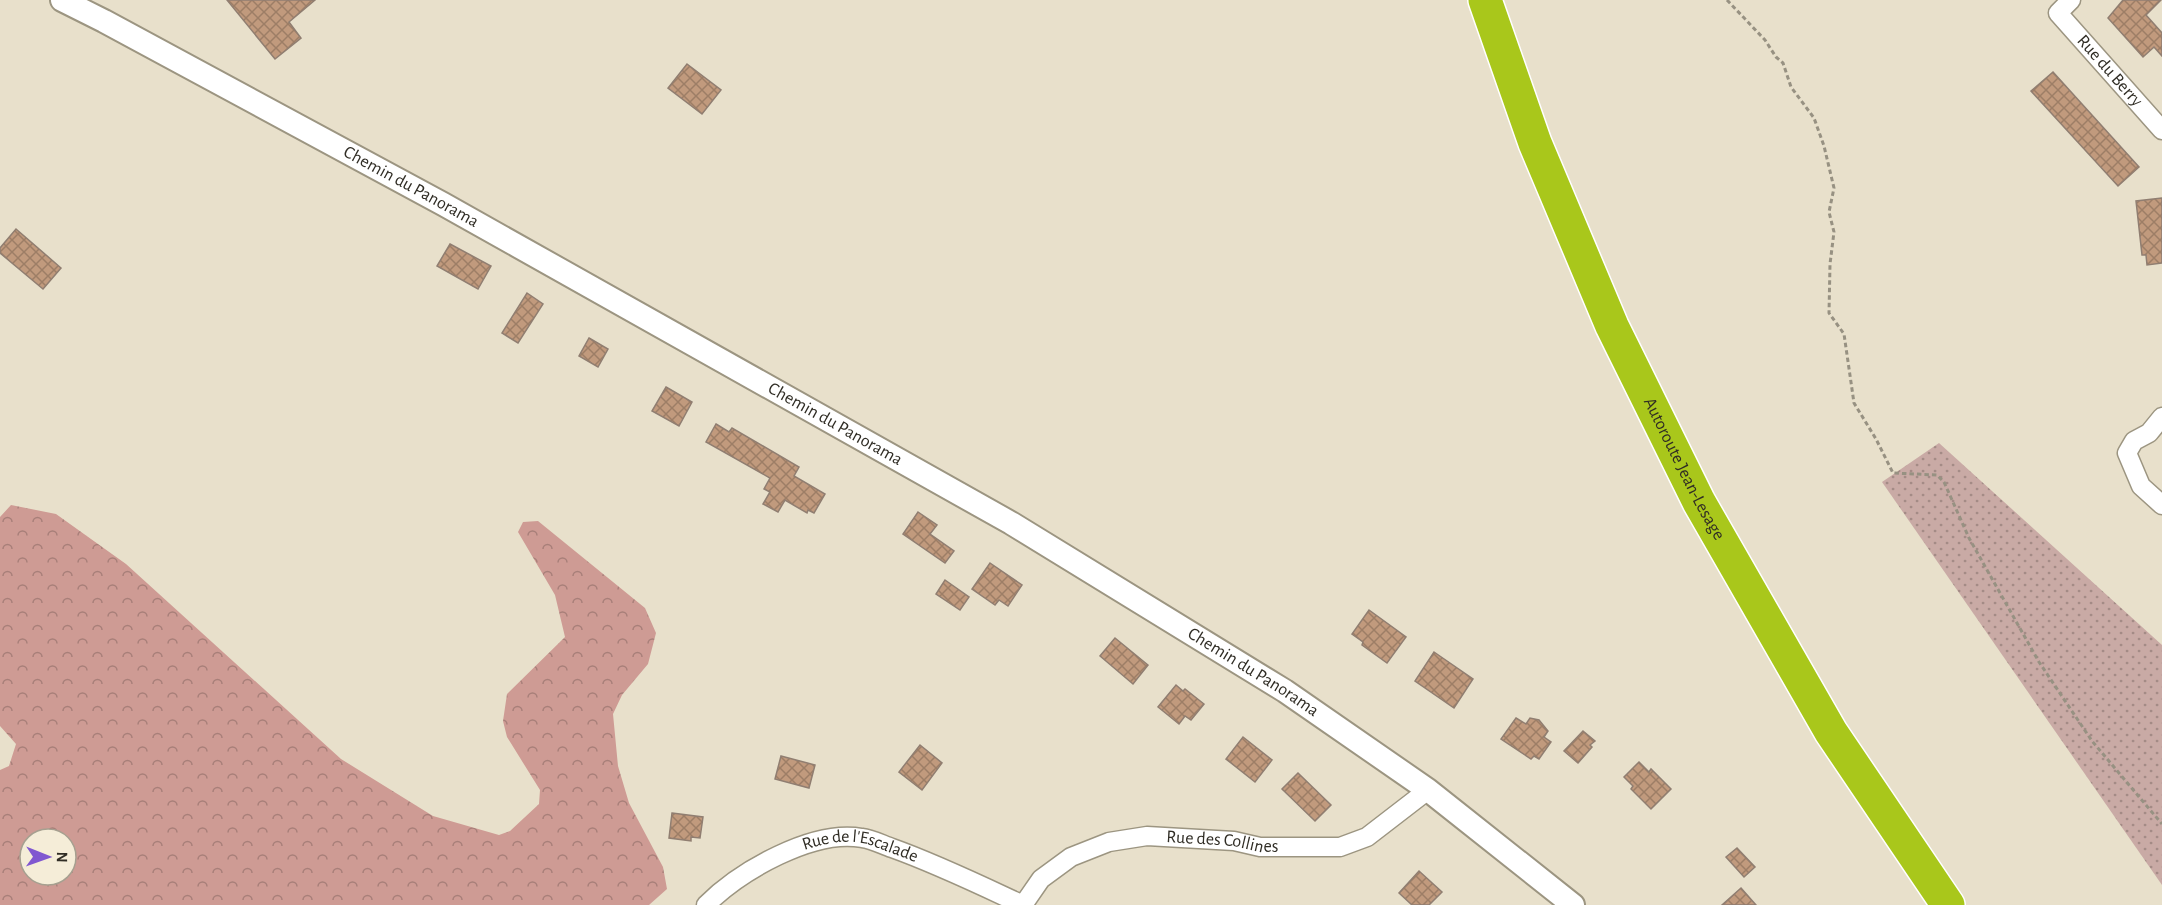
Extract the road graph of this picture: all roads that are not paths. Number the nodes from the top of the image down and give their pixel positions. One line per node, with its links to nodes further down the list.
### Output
1 (62, 0): 7 (street, Chemin du Panorama)
2 (1485, 0): 11 (highway, Autoroute Jean-Lesage)
3 (2065, 6): 4 (street, Rue du Berry)
4 (2162, 130)
5 (2162, 417): 6 (street)
6 (2162, 505)
7 (1428, 790): 9 (street, Rue des Collines); 10 (street, Chemin du Panorama)
8 (706, 905): 9 (street, Rue de l'Escalade)
9 (1023, 905)
10 (1573, 905)
11 (1948, 905)

